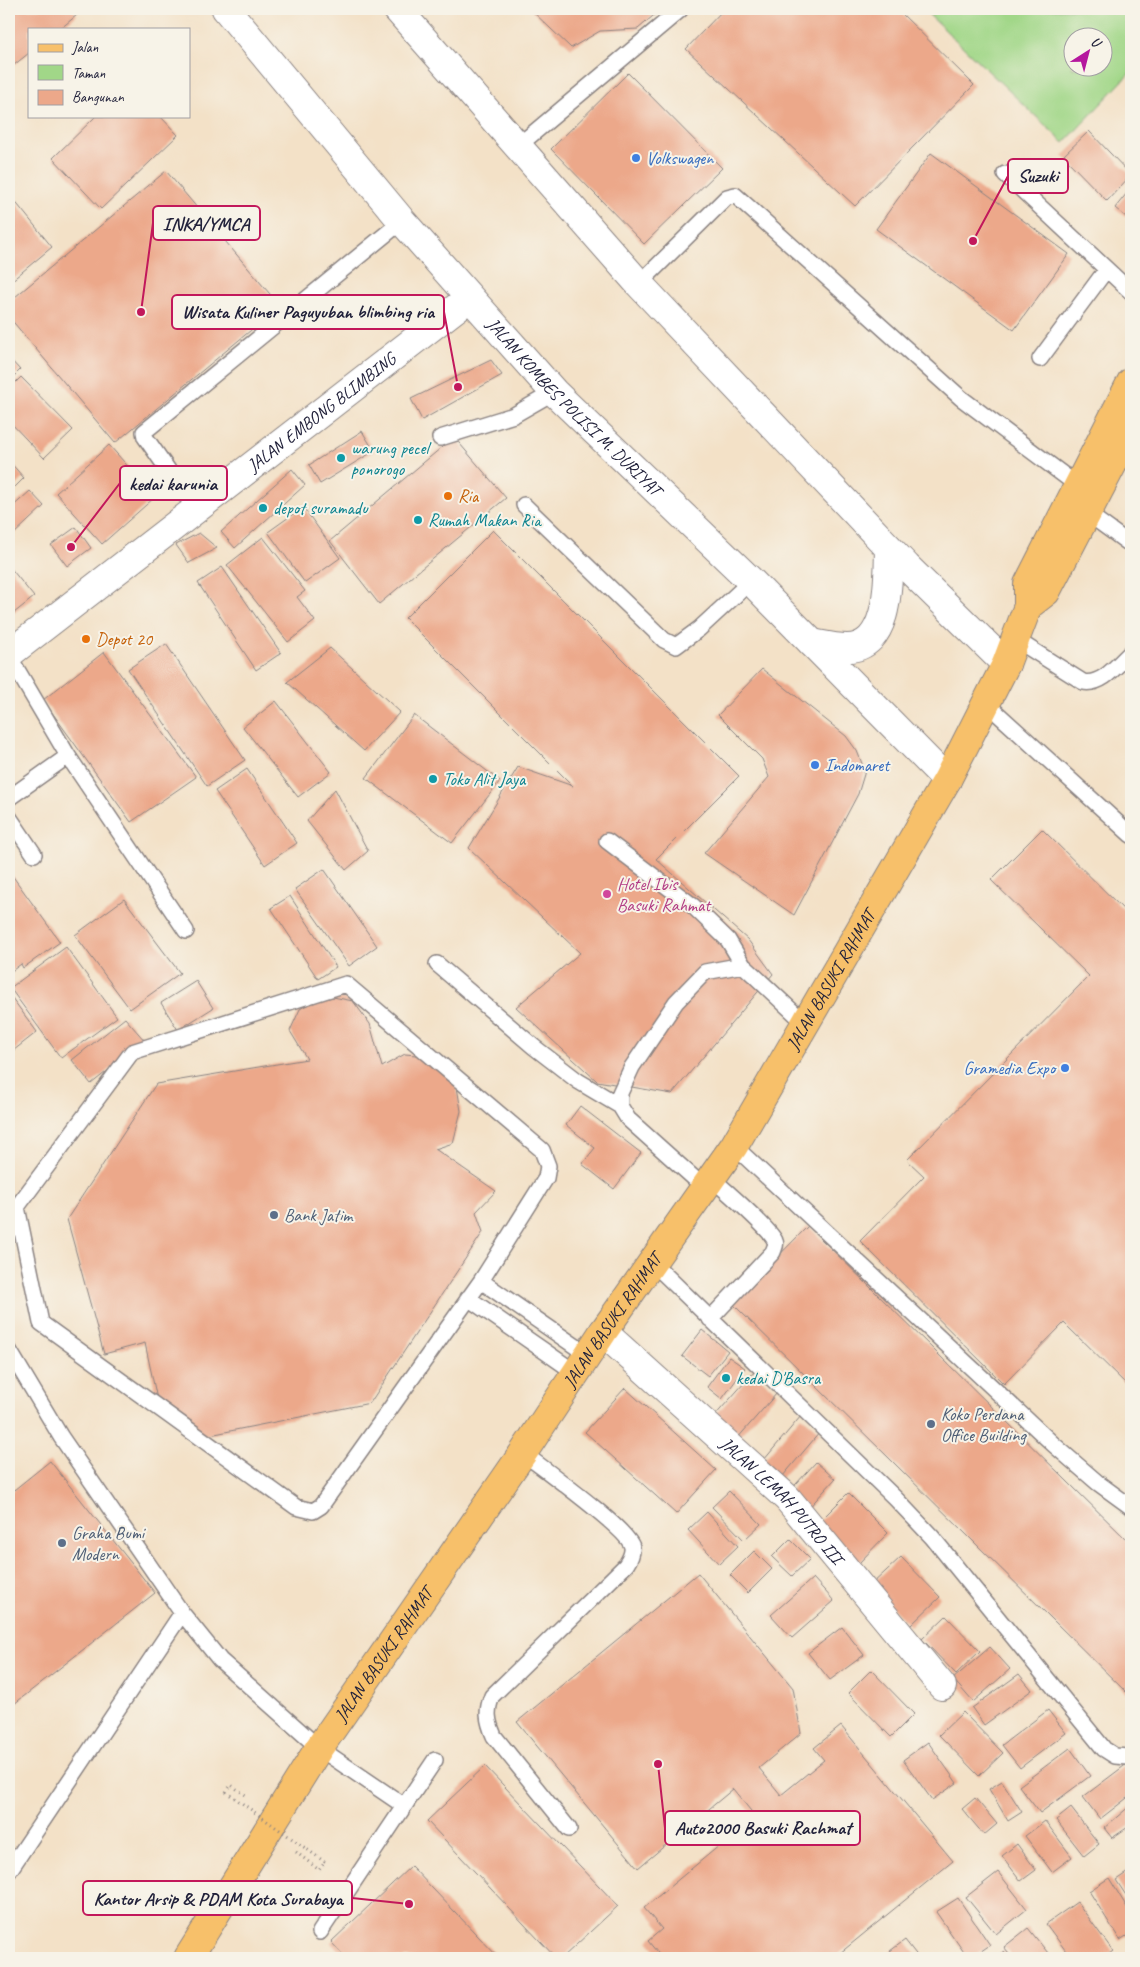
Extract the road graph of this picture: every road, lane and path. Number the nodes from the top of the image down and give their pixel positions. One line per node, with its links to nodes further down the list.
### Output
1 (226, 9): 6 (street, JALAN KOMBES POLISI M. DURIYAT)
2 (397, 9): 4 (street)
3 (682, 9): 4 (lane)
4 (518, 146): 8 (street)
5 (1005, 174): 7 (lane)
6 (402, 221): 10 (street, JALAN KOMBES POLISI M. DURIYAT); 18 (lane)
7 (1106, 270): 9 (lane); 11 (lane)
8 (639, 284): 16 (lane); 21 (street)
9 (1131, 292)
10 (469, 298): 13 (street, JALAN KOMBES POLISI M. DURIYAT); 18 (street, JALAN EMBONG BLIMBING)
11 (1040, 359)
12 (1131, 382): 16 (main road)
13 (554, 392): 15 (lane); 22 (street, JALAN KOMBES POLISI M. DURIYAT)
14 (1131, 429): 19 (main road)
15 (440, 438)
16 (1077, 484): 23 (main road)
17 (524, 505): 22 (lane)
18 (196, 510): 27 (street, JALAN EMBONG BLIMBING)
19 (1087, 513): 20 (lane); 23 (main road)
20 (1131, 545)
21 (890, 548): 25 (street); 28 (street)
22 (751, 581): 25 (street, JALAN KOMBES POLISI M. DURIYAT)
23 (1028, 606): 24 (main road, JALAN BASUKI RAHMAT)
24 (1015, 639): 26 (lane); 28 (main road, JALAN BASUKI RAHMAT)
25 (812, 643): 31 (street, JALAN KOMBES POLISI M. DURIYAT)
26 (1131, 652)
27 (9, 655): 30 (lane)
28 (1006, 664): 29 (main road, JALAN BASUKI RAHMAT)
29 (987, 704): 31 (main road, JALAN BASUKI RAHMAT); 34 (lane)
30 (68, 756): 32 (lane); 37 (lane)
31 (947, 780): 40 (main road, JALAN BASUKI RAHMAT)
32 (9, 798)
33 (9, 817): 36 (lane)
34 (1131, 835)
35 (607, 841): 39 (lane)
36 (34, 854)
37 (186, 931)
38 (437, 964): 41 (lane)
39 (743, 965): 40 (lane); 41 (lane)
40 (806, 1024): 42 (main road, JALAN BASUKI RAHMAT)
41 (620, 1106): 43 (lane)
42 (734, 1146): 43 (main road, JALAN BASUKI RAHMAT); 52 (lane)
43 (708, 1183): 44 (main road, JALAN BASUKI RAHMAT); 47 (lane)
44 (652, 1262): 47 (lane); 48 (main road, JALAN BASUKI RAHMAT)
45 (481, 1281): 46 (lane); 46 (lane); 50 (lane)
46 (468, 1298): 50 (lane)
47 (710, 1319): 56 (lane)
48 (603, 1332): 50 (main road, JALAN BASUKI RAHMAT); 54 (street, JALAN LEMAH PUTRO III)
49 (9, 1350): 53 (lane)
50 (582, 1364): 51 (main road, JALAN BASUKI RAHMAT)
51 (523, 1453): 55 (main road, JALAN BASUKI RAHMAT); 60 (lane)
52 (1131, 1507)
53 (182, 1613): 55 (lane); 62 (lane)
54 (942, 1686)
55 (319, 1748): 59 (lane); 64 (main road, JALAN BASUKI RAHMAT)
56 (1131, 1755)
57 (435, 1760): 59 (lane)
58 (226, 1792): 61 (path, bridge)
59 (403, 1805): 63 (lane)
60 (569, 1828)
61 (325, 1862)
62 (9, 1870)
63 (320, 1932)
64 (188, 1958)

